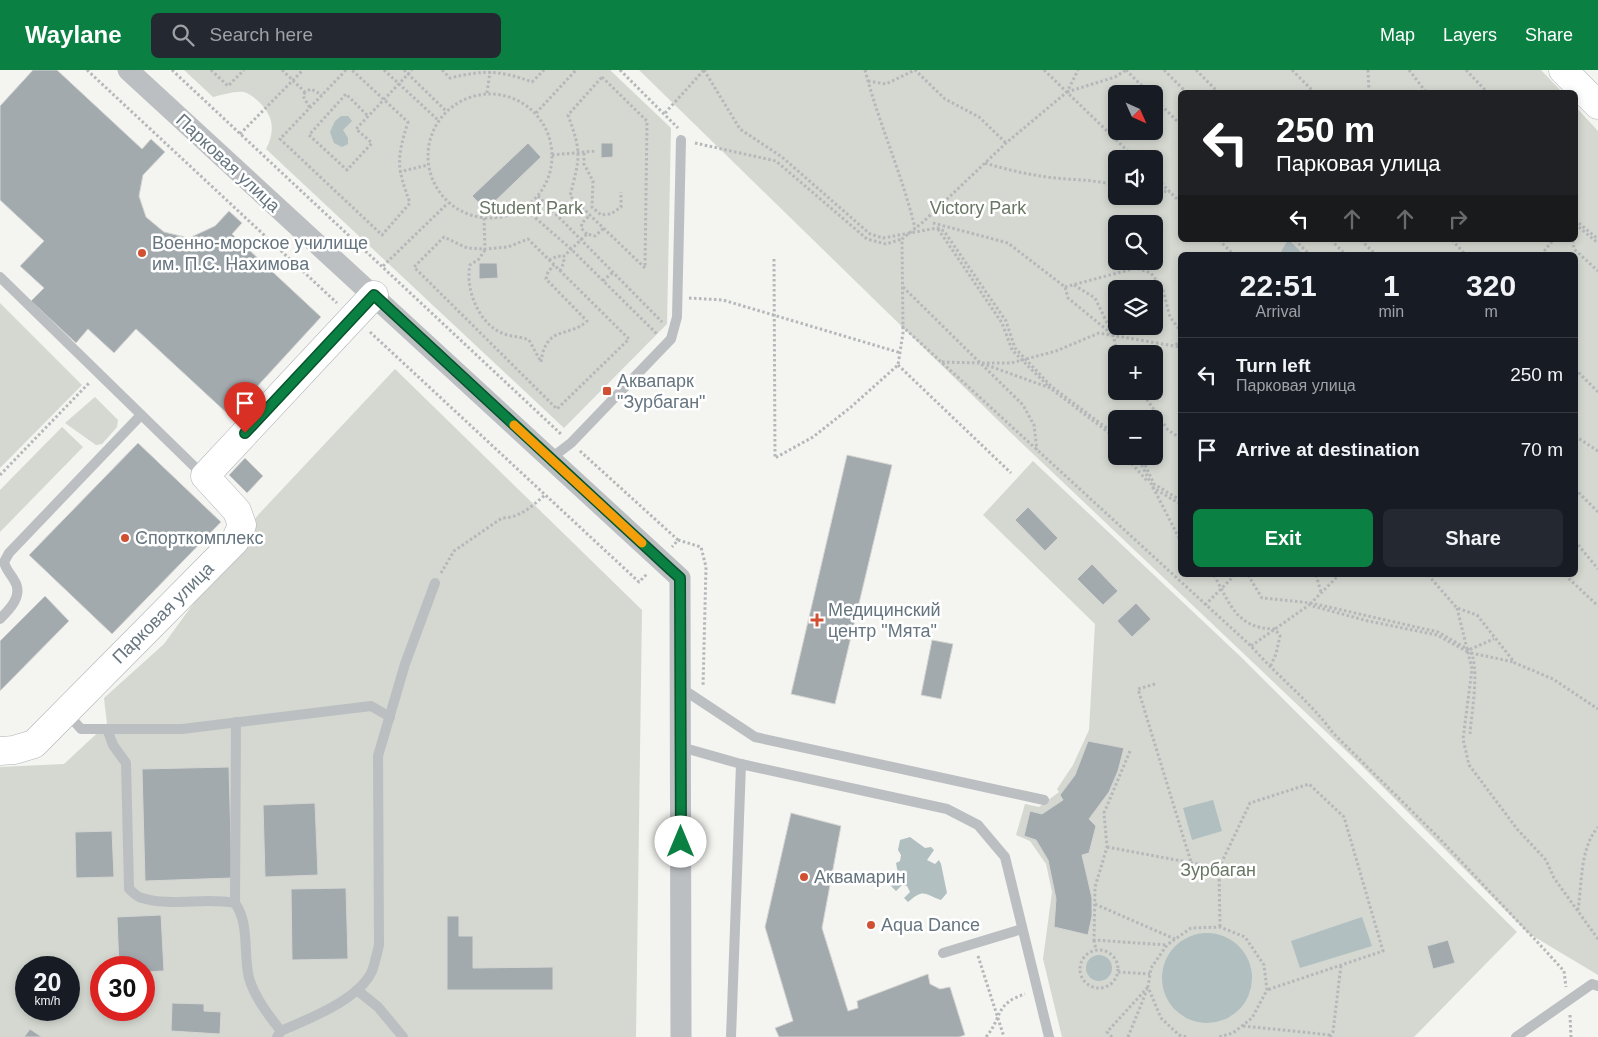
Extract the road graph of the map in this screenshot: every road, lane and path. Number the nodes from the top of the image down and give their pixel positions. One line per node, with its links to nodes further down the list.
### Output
1 (128, 70): 117 (street, Парковая улица)
2 (172, 70): 54 (path)
3 (212, 70): 4 (path)
4 (244, 70)
5 (282, 70): 30 (path)
6 (303, 70): 30 (path)
7 (346, 70): 43 (path)
8 (352, 70): 44 (path)
9 (384, 70): 32 (path)
10 (404, 70): 29 (path)
11 (412, 70): 29 (path)
12 (442, 70): 28 (path)
13 (544, 70): 28 (path)
14 (576, 70): 50 (path)
15 (620, 70): 49 (path)
16 (704, 70): 49 (path); 84 (path)
17 (865, 70): 31 (path)
18 (1044, 70): 41 (path)
19 (1078, 70): 41 (path)
20 (1126, 70): 33 (path); 41 (path)
21 (1164, 70): 34 (path)
22 (1196, 70): 35 (path)
23 (1292, 70): 36 (path)
24 (1368, 70): 37 (path)
25 (1409, 70): 38 (path)
26 (1466, 70): 39 (path)
27 (1563, 70): 45 (street)
28 (490, 71): 42 (path)
29 (408, 74): 32 (path); 48 (path)
30 (293, 80): 40 (path); 54 (path)
31 (868, 81): 56 (path); 81 (path)
32 (400, 83): 44 (path); 52 (path)
33 (1141, 85)
34 (1184, 90)
35 (1216, 90)
36 (1312, 90)
37 (1369, 90)
38 (1424, 90)
39 (1485, 90)
40 (305, 92): 43 (path); 47 (path)
41 (1067, 92): 56 (path); 57 (path)
42 (487, 93): 48 (path); 50 (path)
43 (322, 95): 47 (path)
44 (384, 100): 51 (path); 64 (path)
45 (1598, 105)
46 (1163, 107): 53 (path)
47 (310, 108): 64 (path)
48 (446, 111): 52 (path)
49 (665, 113): 55 (path)
50 (536, 114): 61 (path)
51 (366, 115): 51 (path)
52 (438, 120): 63 (path)
53 (1178, 122)
54 (240, 134): 107 (path)
55 (681, 140): 85 (path); 118 (lane)
56 (1006, 143): 62 (path)
57 (1127, 150)
58 (596, 151): 59 (path)
59 (584, 153): 60 (path); 68 (path)
60 (579, 154): 61 (path); 74 (path); 80 (path)
61 (552, 155): 70 (path)
62 (985, 163): 65 (path); 76 (path)
63 (428, 165): 64 (path); 72 (path)
64 (399, 172)
65 (1108, 183)
66 (1163, 185): 69 (path)
67 (1163, 191): 69 (path)
68 (621, 192)
69 (1170, 192): 71 (path)
70 (538, 196): 73 (path); 87 (path)
71 (1178, 200)
72 (448, 203): 75 (path); 107 (path)
73 (524, 208): 75 (path); 95 (path)
74 (590, 215): 80 (path); 83 (path)
75 (484, 218): 96 (path)
76 (923, 222): 78 (path); 81 (path)
77 (1578, 222): 86 (path)
78 (934, 223): 82 (path); 116 (path)
79 (1578, 226): 94 (path)
80 (604, 228): 83 (path)
81 (915, 228): 84 (path)
82 (937, 228): 84 (path); 131 (path)
83 (587, 234): 87 (path)
84 (909, 234): 85 (path)
85 (902, 239): 115 (path)
86 (1598, 239)
87 (581, 240): 95 (path); 111 (path)
88 (1221, 242): 97 (path)
89 (1297, 242): 98 (path)
90 (1333, 242): 99 (path)
91 (1363, 242): 100 (path)
92 (1454, 242): 101 (path)
93 (1551, 242): 102 (path)
94 (1598, 243)
95 (571, 249): 104 (path); 113 (path)
96 (485, 250): 106 (path); 108 (path); 109 (path)
97 (1231, 252)
98 (1307, 252)
99 (1343, 252)
100 (1373, 252)
101 (1463, 252)
102 (1543, 252)
103 (1578, 253): 110 (path)
104 (563, 257): 106 (path); 109 (path)
105 (774, 259): 119 (path)
106 (549, 260): 108 (path)
107 (383, 266): 145 (path)
108 (554, 266): 109 (path)
109 (560, 271)
110 (1598, 271)
111 (613, 272): 113 (path); 122 (path)
112 (0, 278): 136 (lane)
113 (603, 281): 127 (path)
114 (1073, 285): 116 (path); 120 (path); 123 (path)
115 (902, 287): 121 (path); 133 (path)
116 (1065, 287): 124 (path)
117 (374, 295): 148 (street, Парковая улица); 154 (street)
118 (678, 297): 119 (path); 145 (lane)
119 (774, 315): 130 (path); 134 (path)
120 (1108, 325)
121 (902, 326): 130 (path); 132 (path)
122 (667, 327)
123 (1178, 327)
124 (1108, 331)
125 (1108, 334): 131 (path)
126 (1113, 335): 128 (path); 129 (path)
127 (658, 336)
128 (1116, 345)
129 (1178, 346)
130 (901, 353): 134 (path)
131 (1023, 358): 133 (path); 137 (path); 141 (path)
132 (942, 362): 133 (path); 146 (path)
133 (981, 363): 137 (path); 146 (path)
134 (898, 365): 152 (path)
135 (1578, 372): 138 (path)
136 (98, 374): 140 (lane); 153 (path)
137 (1050, 388): 142 (path)
138 (1598, 392)
139 (1146, 400): 143 (path)
140 (141, 415): 154 (lane); 180 (lane)
141 (1108, 431)
142 (1108, 431)
143 (1178, 437)
144 (1578, 438): 147 (path)
145 (571, 442): 148 (lane); 162 (path)
146 (1037, 450): 177 (path)
147 (1598, 451)
148 (550, 459): 189 (street, Парковая улица)
149 (1133, 465): 155 (path)
150 (1141, 465): 155 (path)
151 (1145, 465): 158 (path)
152 (1011, 473)
153 (0, 475)
154 (204, 476): 192 (street, Парковая улица)
155 (1151, 486): 159 (path); 161 (path)
156 (1578, 492): 160 (path)
157 (546, 495): 173 (path)
158 (1178, 499)
159 (1178, 503)
160 (1598, 512)
161 (1178, 536)
162 (678, 540): 164 (path); 190 (path)
163 (1578, 545): 165 (path)
164 (667, 552)
165 (1598, 568)
166 (1215, 577): 174 (path)
167 (1232, 577): 174 (path)
168 (1249, 577): 176 (path)
169 (1317, 577): 175 (path)
170 (1337, 577): 175 (path)
171 (1430, 577): 179 (path)
172 (1567, 577): 178 (path)
173 (435, 584): 193 (lane)
174 (1222, 588): 177 (path); 181 (path)
175 (1321, 592): 176 (path)
176 (1310, 604): 181 (path); 184 (path)
177 (1205, 605): 183 (path)
178 (1598, 606)
179 (1457, 608): 182 (path); 184 (path)
180 (0, 619)
181 (1275, 630): 183 (path); 187 (path)
182 (1494, 639): 184 (path); 186 (path)
183 (1251, 646): 187 (path)
184 (1467, 650): 185 (path); 208 (path)
185 (1473, 654): 186 (path); 196 (path)
186 (1515, 663): 191 (path)
187 (1270, 667): 226 (path)
188 (1155, 684): 204 (path)
189 (681, 688): 190 (lane); 197 (street, Парковая улица)
190 (703, 702): 201 (lane)
191 (1598, 709)
192 (66, 712): 195 (lane); 198 (street, Парковая улица)
193 (390, 717): 194 (lane); 223 (lane)
194 (236, 722): 195 (lane); 206 (lane)
195 (107, 729): 206 (lane)
196 (1470, 734)
197 (681, 747): 200 (lane); 232 (street, Парковая улица)
198 (0, 751)
199 (1130, 751): 203 (path)
200 (740, 764): 210 (lane); 233 (lane)
201 (1044, 800)
202 (1598, 826): 208 (path)
203 (1107, 847): 204 (path); 207 (path)
204 (1191, 862): 205 (path)
205 (1219, 868): 209 (path); 218 (path)
206 (235, 903): 229 (lane)
207 (1095, 904): 211 (path); 213 (path)
208 (1578, 910): 212 (path)
209 (1220, 927): 211 (path); 225 (path)
210 (1022, 929): 214 (lane); 224 (lane)
211 (1176, 939): 215 (path)
212 (1598, 939)
213 (1094, 940): 215 (path); 216 (path)
214 (974, 944): 217 (lane); 227 (path)
215 (1167, 945): 220 (path)
216 (1096, 950): 219 (path); 219 (path)
217 (943, 953)
218 (1341, 966): 225 (path); 230 (path)
219 (1118, 972): 220 (path)
220 (1150, 974): 222 (path)
221 (1598, 986): 226 (lane)
222 (1148, 987): 237 (path); 238 (path); 239 (path)
223 (357, 990): 229 (lane); 231 (lane)
224 (1037, 990): 227 (path); 236 (lane)
225 (1267, 990): 228 (path)
226 (1568, 999): 241 (lane); 242 (path)
227 (997, 1016): 234 (path); 235 (path)
228 (1243, 1026): 230 (path); 240 (path)
229 (279, 1034)
230 (1331, 1036)
231 (403, 1037)
232 (681, 1037)
233 (731, 1037)
234 (986, 1037)
235 (1004, 1037)
236 (1049, 1037)
237 (1112, 1037)
238 (1128, 1037)
239 (1186, 1037)
240 (1220, 1037)
241 (1516, 1037)
242 (1571, 1037)

